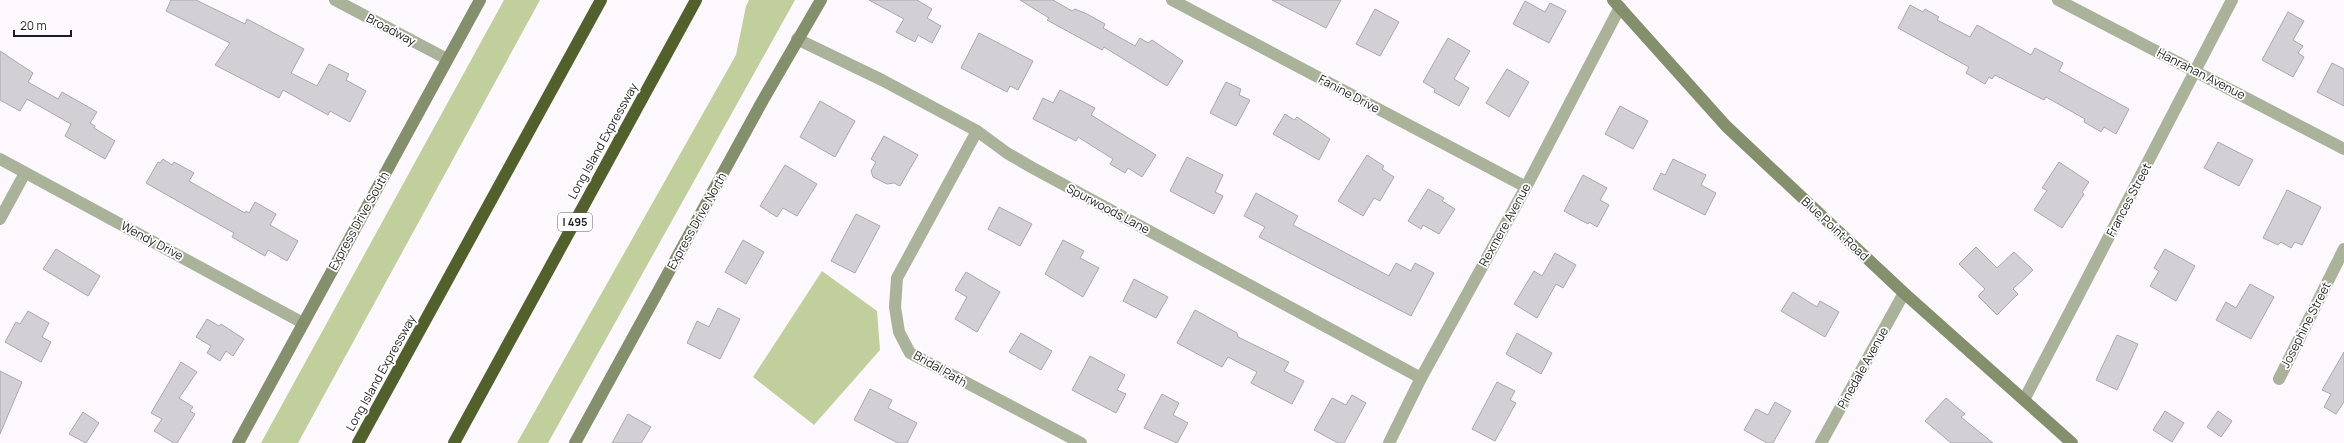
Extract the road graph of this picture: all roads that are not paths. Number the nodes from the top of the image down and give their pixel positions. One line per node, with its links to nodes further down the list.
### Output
1 (335, 0): 11 (street, Broadway)
2 (480, 0): 11 (main road, Express Drive South)
3 (601, 0): 26 (highway, Long Island Expressway)
4 (696, 0): 27 (highway, Long Island Expressway / I 495)
5 (821, 0): 10 (main road, Express Drive North)
6 (1172, 0): 17 (street, Fanine Drive)
7 (2058, 0): 12 (street, Hanrahan Avenue)
8 (2232, 0): 12 (street, Frances Street)
9 (1616, 4): 17 (street, Rexmere Avenue); 20 (main road, Blue Point Road)
10 (798, 40): 13 (street, Spurwoods Lane); 28 (main road, Express Drive North)
11 (447, 59): 21 (main road, Express Drive South)
12 (2196, 72): 14 (street, Hanrahan Avenue); 24 (street, Frances Street)
13 (977, 130): 22 (street, Spurwoods Lane); 29 (street, Bridal Path)
14 (2344, 149)
15 (0, 159): 16 (street, Wendy Drive)
16 (25, 173): 18 (street); 21 (street, Wendy Drive)
17 (1526, 187): 22 (street, Rexmere Avenue)
18 (0, 219)
19 (2344, 249): 23 (street, Josephine Street)
20 (1904, 293): 24 (main road, Blue Point Road); 31 (street, Pinedale Avenue)
21 (303, 323): 25 (main road, Express Drive South)
22 (1421, 378): 30 (street, Rexmere Avenue)
23 (2279, 379)
24 (2024, 400): 32 (main road, Blue Point Road)
25 (238, 443)
26 (358, 443)
27 (454, 443)
28 (576, 443)
29 (1081, 443)
30 (1389, 443)
31 (1821, 443)
32 (2072, 443)

